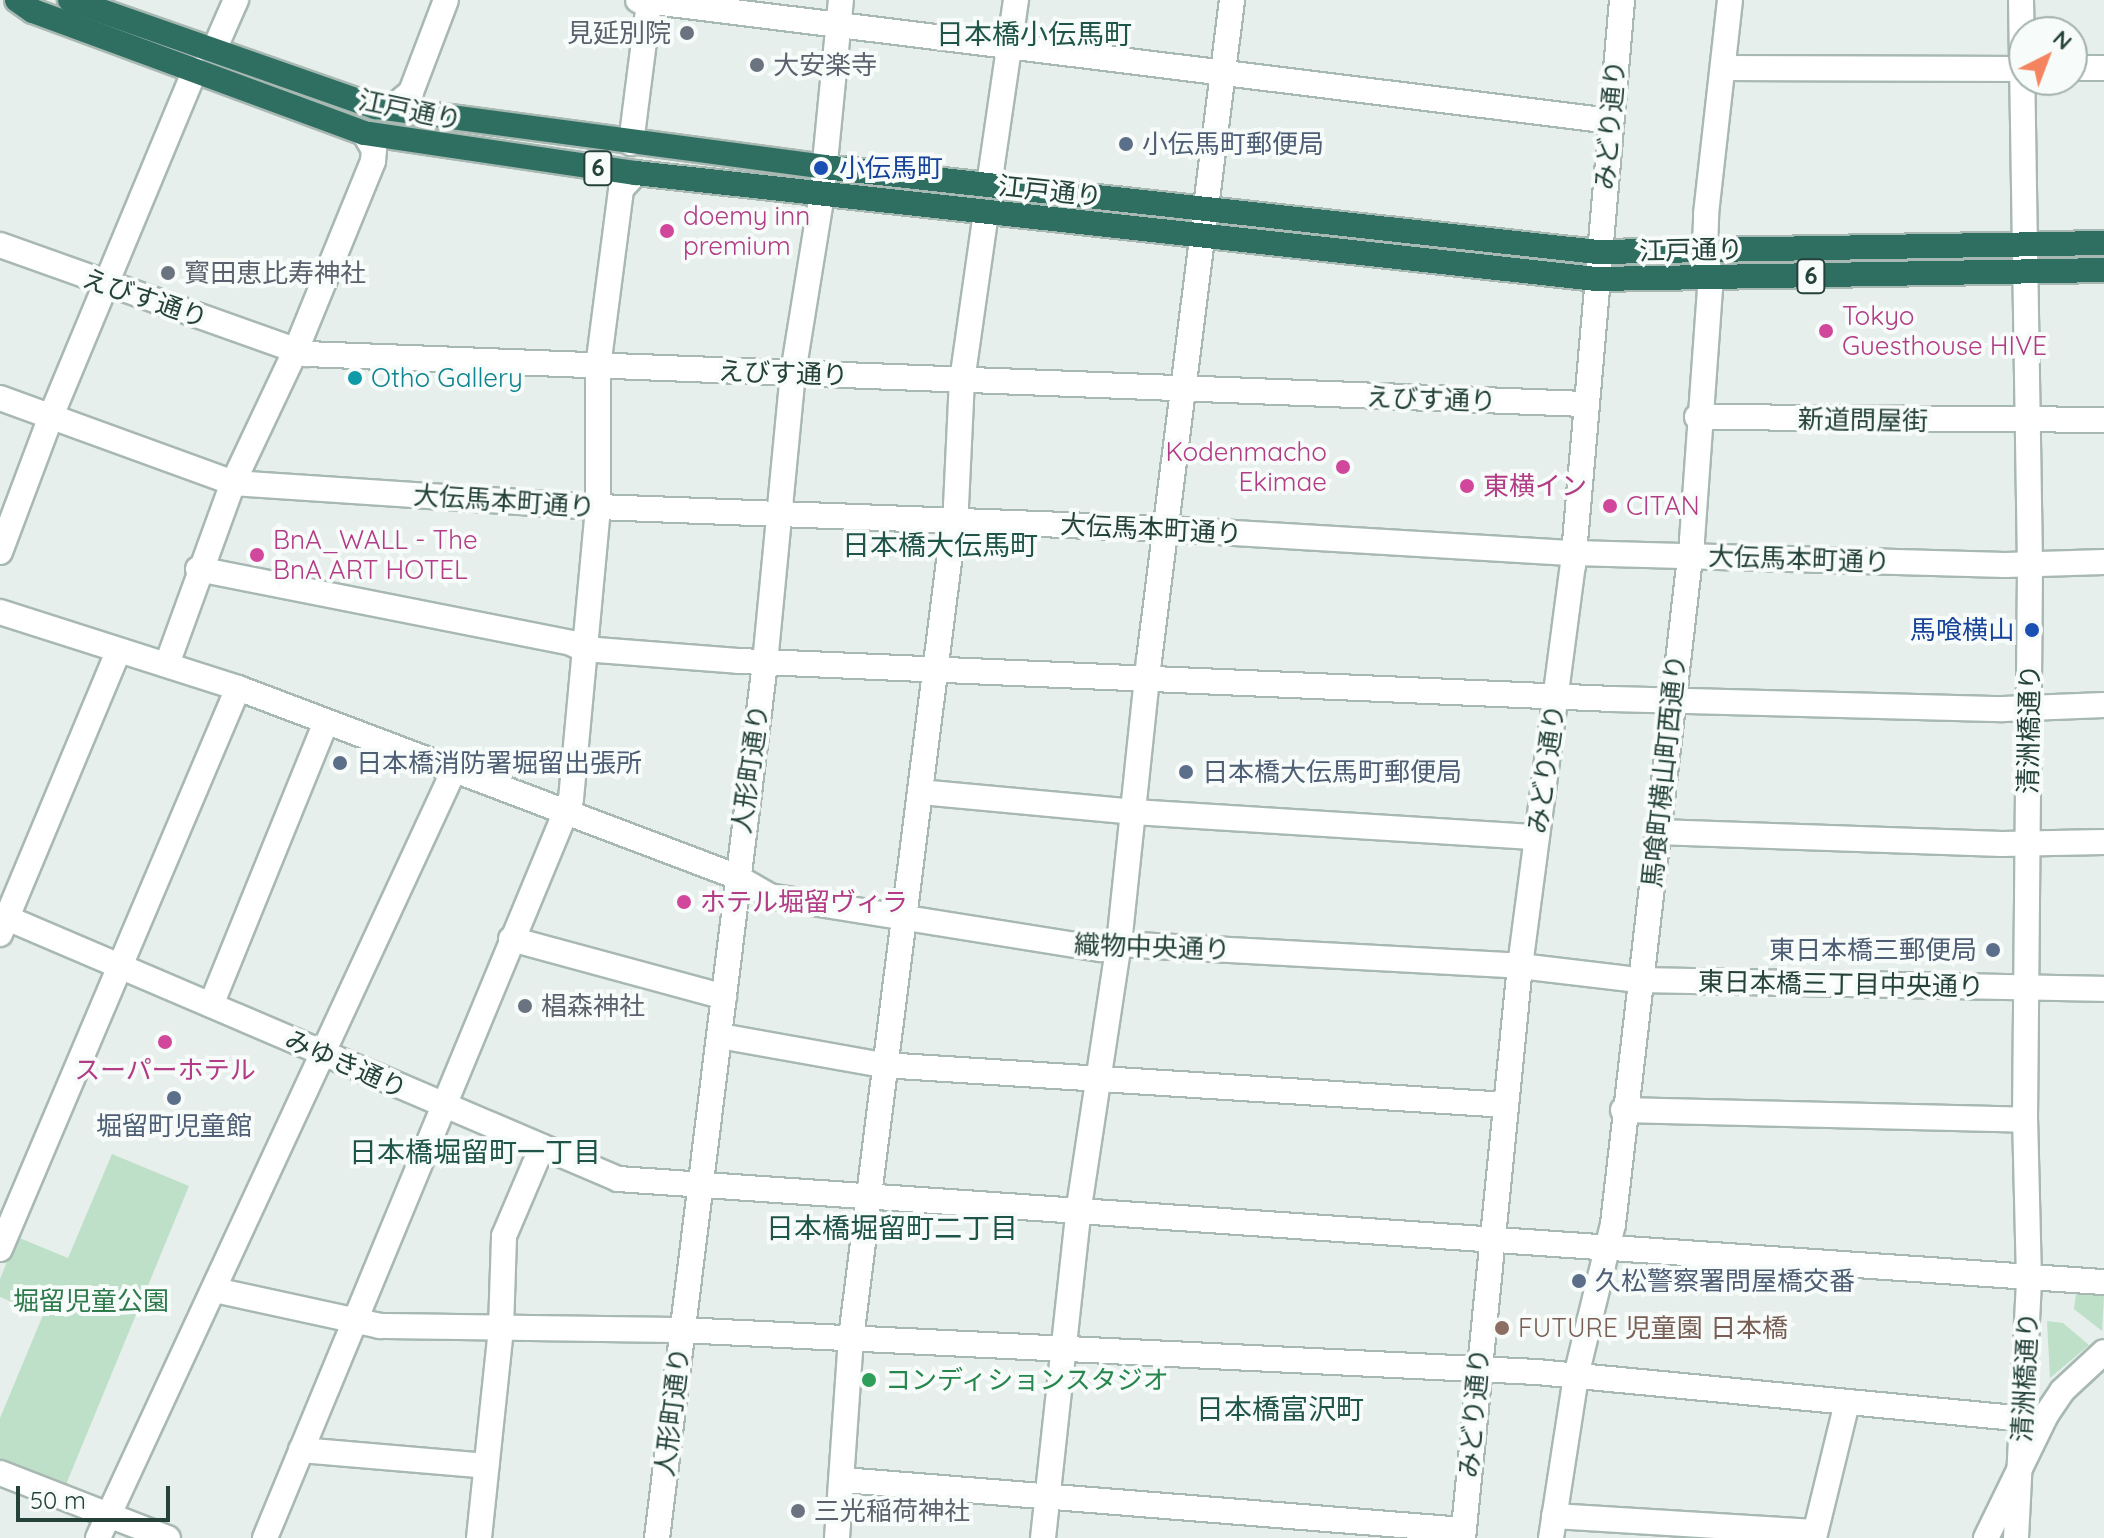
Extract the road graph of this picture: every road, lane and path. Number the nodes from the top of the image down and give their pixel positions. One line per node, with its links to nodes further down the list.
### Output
1 (17, 0): 15 (highway, 江戸通り / 6)
2 (70, 0): 12 (highway, 江戸通り / 6)
3 (236, 0): 12 (street)
4 (446, 0): 18 (street)
5 (1016, 0): 11 (street)
6 (1232, 0): 16 (street)
7 (1622, 0): 19 (street, みどり通り)
8 (1730, 0): 13 (street, 馬喰町横山町西通り)
9 (644, 1): 10 (street); 21 (street)
10 (839, 12): 11 (street); 22 (street, 人形町通り)
11 (1011, 44): 16 (street); 24 (street)
12 (214, 50): 18 (highway, 江戸通り / 6)
13 (1723, 68): 14 (street); 32 (street, 馬喰町横山町西通り)
14 (2008, 69)
15 (195, 70): 20 (highway, 江戸通り / 6); 38 (street)
16 (1222, 71): 19 (street); 26 (street)
17 (2023, 96): 31 (street, 清洲橋通り)
18 (376, 107): 21 (highway, 江戸通り / 6)
19 (1611, 121): 33 (street, みどり通り)
20 (364, 133): 23 (highway, 江戸通り / 6); 39 (street)
21 (631, 143): 22 (highway, 江戸通り / 6)
22 (824, 167): 24 (highway, 江戸通り / 6); 25 (street, 人形町通り)
23 (636, 173): 25 (highway, 江戸通り / 6); 40 (street)
24 (989, 185): 26 (highway, 江戸通り / 6)
25 (822, 193): 27 (highway, 江戸通り / 6); 41 (street, 人形町通り)
26 (1207, 207): 28 (street); 33 (highway, 江戸通り / 6)
27 (986, 213): 28 (highway, 江戸通り / 6); 42 (street)
28 (1204, 234): 37 (highway, 江戸通り / 6); 43 (street)
29 (2104, 243): 31 (highway, 江戸通り / 6)
30 (0, 245): 38 (street, えびす通り)
31 (2026, 245): 32 (highway, 江戸通り / 6); 35 (street, 清洲橋通り)
32 (1705, 249): 33 (highway, 江戸通り / 6); 36 (street, 馬喰町横山町西通り)
33 (1598, 252): 37 (street, みどり通り)
34 (2104, 270): 35 (highway, 江戸通り / 6)
35 (2026, 272): 36 (highway, 江戸通り / 6); 49 (street, 清洲橋通り)
36 (1711, 278): 37 (highway, 江戸通り / 6); 47 (street, 馬喰町横山町西通り)
37 (1596, 279): 45 (street, みどり通り)
38 (106, 285): 39 (street, えびす通り); 46 (street)
39 (296, 350): 40 (street, えびす通り); 50 (street)
40 (598, 367): 41 (street, えびす通り); 51 (street)
41 (793, 373): 42 (street, えびす通り); 52 (street, 人形町通り)
42 (962, 381): 43 (street, えびす通り); 53 (street)
43 (1184, 390): 45 (street, えびす通り); 54 (street)
44 (0, 398): 46 (street, 大伝馬本町通り)
45 (1585, 404): 56 (street, みどり通り)
46 (51, 416): 50 (street, 大伝馬本町通り); 55 (street)
47 (1697, 417): 49 (street, 新道問屋街); 57 (street, 馬喰町横山町西通り)
48 (2104, 420): 49 (street, 新道問屋街)
49 (2028, 422): 59 (street, 清洲橋通り)
50 (233, 483): 51 (street, 大伝馬本町通り); 60 (street)
51 (598, 507): 52 (street, 大伝馬本町通り); 62 (street)
52 (781, 513): 53 (street, 大伝馬本町通り); 64 (street, 人形町通り)
53 (952, 520): 54 (street, 大伝馬本町通り); 66 (street)
54 (1167, 529): 56 (street, 大伝馬本町通り); 67 (street)
55 (0, 552)
56 (1574, 553): 57 (street, 大伝馬本町通り); 69 (street, みどり通り)
57 (1688, 555): 59 (street, 大伝馬本町通り); 70 (street, 馬喰町横山町西通り)
58 (2104, 562): 59 (street, 大伝馬本町通り)
59 (2030, 565): 72 (street, 清洲橋通り)
60 (198, 569): 62 (street); 65 (street)
61 (0, 612): 63 (street, 織物中央通り)
62 (583, 649): 64 (street); 77 (street)
63 (118, 652): 65 (street, 織物中央通り); 84 (street)
64 (765, 663): 66 (street); 82 (street, 人形町通り)
65 (167, 664): 68 (street, 織物中央通り)
66 (935, 673): 67 (street); 75 (street)
67 (1149, 677): 69 (street); 76 (street)
68 (238, 688): 73 (street, 織物中央通り); 88 (street)
69 (1556, 697): 70 (street); 79 (street, みどり通り)
70 (1673, 699): 72 (street); 78 (street, 馬喰町横山町西通り)
71 (2104, 705): 72 (street)
72 (2029, 707): 81 (street, 清洲橋通り)
73 (326, 722): 74 (street, 織物中央通り); 94 (street)
74 (454, 770): 77 (street, 織物中央通り); 96 (street)
75 (920, 792): 76 (street); 83 (street)
76 (1134, 812): 79 (street); 86 (street)
77 (567, 813): 82 (street, 織物中央通り); 85 (street)
78 (1657, 832): 81 (street); 90 (street, 馬喰町横山町西通り)
79 (1536, 837): 87 (street, みどり通り)
80 (2104, 842): 81 (street)
81 (2027, 845): 91 (street, 清洲橋通り)
82 (735, 876): 83 (street, 織物中央通り); 93 (street, 人形町通り)
83 (905, 919): 86 (street, 織物中央通り); 97 (street)
84 (2, 923): 88 (street, みゆき通り)
85 (511, 939): 93 (street); 100 (street)
86 (1119, 944): 87 (street, 織物中央通り); 98 (street)
87 (1520, 966): 89 (street, 織物中央通り); 99 (street, みどり通り)
88 (120, 967): 94 (street, みゆき通り); 108 (street)
89 (1578, 970): 90 (street, 東日本橋三丁目中央通り)
90 (1638, 980): 91 (street, 東日本橋三丁目中央通り); 101 (street, 馬喰町横山町西通り)
91 (2026, 988): 92 (street, 東日本橋三丁目中央通り); 102 (street, 清洲橋通り)
92 (2104, 989)
93 (724, 997): 95 (street, 人形町通り)
94 (211, 1005): 96 (street, みゆき通り)
95 (720, 1036): 97 (street); 104 (street, 人形町通り)
96 (325, 1055): 100 (street, みゆき通り); 112 (street)
97 (883, 1065): 98 (street); 105 (street)
98 (1095, 1078): 99 (street); 106 (street)
99 (1506, 1105): 107 (street, みどり通り)
100 (445, 1108): 103 (street, みゆき通り); 113 (street)
101 (1623, 1110): 102 (street); 109 (street, 馬喰町横山町西通り)
102 (2025, 1120): 110 (street, 清洲橋通り)
103 (542, 1147): 104 (street, みゆき通り); 114 (street)
104 (698, 1183): 105 (street, みゆき通り); 115 (street, 人形町通り)
105 (870, 1197): 106 (street, みゆき通り); 116 (street)
106 (1079, 1207): 107 (street, みゆき通り); 117 (street)
107 (1490, 1239): 109 (street, みゆき通り); 119 (street, みどり通り)
108 (1, 1243)
109 (1607, 1249): 110 (street, みゆき通り); 120 (street, 馬喰町横山町西通り)
110 (2029, 1280): 111 (street, みゆき通り); 122 (street, 清洲橋通り)
111 (2104, 1282)
112 (215, 1290): 113 (street); 129 (street)
113 (354, 1323): 114 (street); 123 (street)
114 (501, 1328): 115 (street); 125 (street)
115 (681, 1330): 116 (street); 137 (street, 人形町通り)
116 (851, 1338): 117 (street); 127 (street)
117 (1067, 1349): 119 (street); 128 (street)
118 (2104, 1352): 124 (street)
119 (1479, 1372): 120 (street); 131 (street, みどり通り)
120 (1576, 1376): 121 (street); 130 (street, 馬喰町横山町西通り)
121 (1847, 1403): 122 (street); 132 (street)
122 (2026, 1419): 124 (street, 清洲橋通り)
123 (301, 1450): 125 (street); 135 (street)
124 (2021, 1458): 140 (street, 清洲橋通り); 141 (street, 清洲橋通り)
125 (486, 1466): 136 (street)
126 (0, 1473): 129 (street)
127 (843, 1480): 128 (street); 138 (street)
128 (1046, 1498): 131 (street); 139 (street)
129 (108, 1514): 133 (street); 134 (street)
130 (1553, 1527): 132 (street)
131 (1463, 1534)
132 (1814, 1535)
133 (98, 1538)
134 (168, 1538)
135 (265, 1538)
136 (479, 1538)
137 (657, 1538)
138 (837, 1538)
139 (1043, 1538)
140 (1986, 1538)
141 (2016, 1538)

